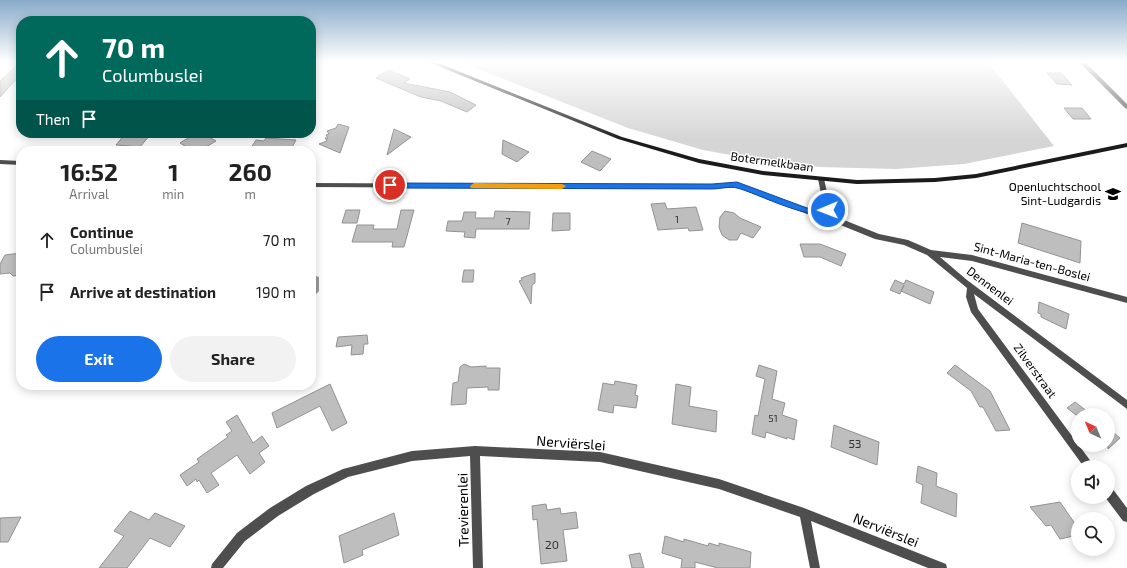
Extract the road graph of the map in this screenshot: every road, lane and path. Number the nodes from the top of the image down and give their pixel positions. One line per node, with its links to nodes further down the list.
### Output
1 (495, 88): 7 (main road, Botermelkbaan)
2 (1108, 88): 3 (street)
3 (1127, 107)
4 (1127, 145): 7 (main road, Botermelkbaan)
5 (0, 162): 6 (street)
6 (16, 163)
7 (821, 179): 9 (street)
8 (316, 185): 9 (street)
9 (828, 210): 10 (street, Dennenlei)
10 (930, 253): 11 (street, Dennenlei); 12 (street, Sint-Maria-ten-Boslei)
11 (971, 288): 13 (street, Dennenlei); 15 (street, Zilverstraat)
12 (1127, 300)
13 (1127, 405)
14 (475, 451): 17 (street, Nerviërslei); 19 (street, Nerviërslei); 20 (street, Trevierenlei)
15 (1085, 460)
16 (1115, 502): 18 (street)
17 (804, 513): 21 (street); 22 (street, Nerviërslei)
18 (1127, 518)
19 (216, 568)
20 (478, 568)
21 (816, 568)
22 (942, 568)

